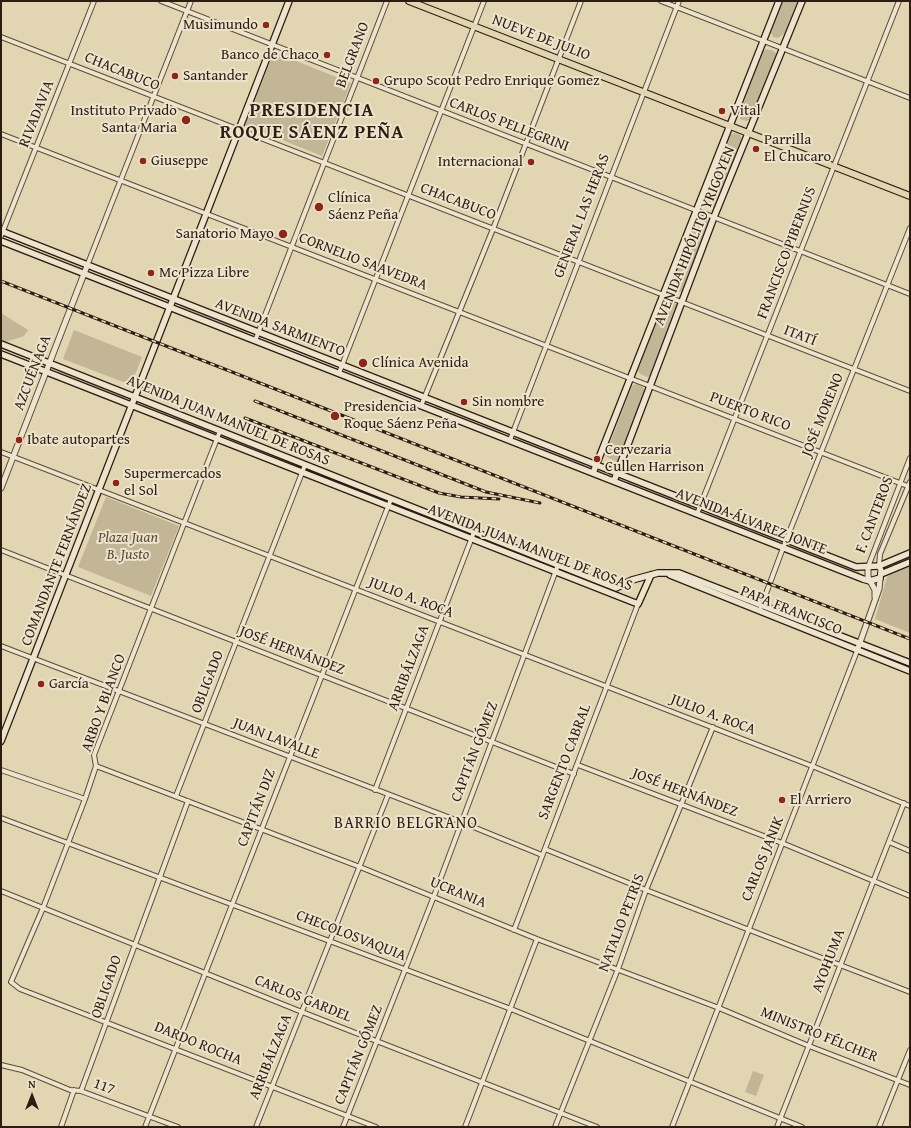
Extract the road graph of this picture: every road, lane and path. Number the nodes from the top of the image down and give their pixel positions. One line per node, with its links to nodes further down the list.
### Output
1 (94, 1): 22 (street, RIVADAVIA)
2 (161, 1): 15 (street, CARLOS PELLEGRINI)
3 (191, 1): 15 (street)
4 (289, 1): 19 (main road, COMANDANTE FERNÁNDEZ)
5 (387, 1): 23 (street, BELGRANO)
6 (409, 1): 16 (main road, NUEVE DE JULIO)
7 (484, 1): 16 (street)
8 (581, 1): 21 (street)
9 (661, 1): 14 (street)
10 (679, 1): 14 (street, GENERAL LAS HERAS)
11 (779, 1): 18 (main road, AVENIDA HIPÓLITO YRIGOYEN)
12 (802, 1): 20 (main road, AVENIDA HIPÓLITO YRIGOYEN)
13 (899, 1): 24 (street, FRANCISCO PIBERNUS)
14 (677, 7): 18 (street); 25 (street, GENERAL LAS HERAS)
15 (187, 11): 19 (street, CARLOS PELLEGRINI); 26 (street)
16 (474, 26): 21 (main road, NUEVE DE JULIO); 28 (street)
17 (1, 37): 22 (street, CHACABUCO)
18 (764, 41): 20 (street); 29 (main road, AVENIDA HIPÓLITO YRIGOYEN)
19 (272, 44): 23 (street, CARLOS PELLEGRINI); 30 (main road, COMANDANTE FERNÁNDEZ)
20 (783, 48): 24 (street); 31 (main road, AVENIDA HIPÓLITO YRIGOYEN)
21 (558, 60): 25 (main road, NUEVE DE JULIO); 33 (street)
22 (70, 64): 26 (street, CHACABUCO); 34 (street, RIVADAVIA)
23 (357, 78): 28 (street, CARLOS PELLEGRINI); 35 (street, BELGRANO)
24 (868, 82): 27 (street); 36 (street, FRANCISCO PIBERNUS)
25 (643, 92): 29 (main road, NUEVE DE JULIO); 37 (street, GENERAL LAS HERAS)
26 (154, 97): 30 (street, CHACABUCO); 38 (street)
27 (910, 98)
28 (441, 112): 33 (street, CARLOS PELLEGRINI); 39 (street)
29 (731, 126): 31 (main road, NUEVE DE JULIO); 41 (main road, AVENIDA HIPÓLITO YRIGOYEN)
30 (239, 130): 35 (street, CHACABUCO); 42 (main road, COMANDANTE FERNÁNDEZ)
31 (750, 133): 36 (main road, NUEVE DE JULIO); 43 (main road, AVENIDA HIPÓLITO YRIGOYEN)
32 (1, 134): 34 (street, CORNELIO SAAVEDRA)
33 (526, 143): 37 (street, CARLOS PELLEGRINI); 45 (street)
34 (37, 148): 38 (street, CORNELIO SAAVEDRA); 46 (street, RIVADAVIA)
35 (324, 164): 39 (street, CHACABUCO); 48 (street, BELGRANO)
36 (834, 166): 40 (main road, NUEVE DE JULIO); 49 (street, FRANCISCO PIBERNUS)
37 (610, 177): 41 (street, CARLOS PELLEGRINI); 50 (street, GENERAL LAS HERAS)
38 (120, 181): 42 (street, CORNELIO SAAVEDRA); 51 (street)
39 (408, 196): 45 (street, CHACABUCO); 53 (street)
40 (910, 196)
41 (696, 210): 43 (street, CARLOS PELLEGRINI); 56 (main road, AVENIDA HIPÓLITO YRIGOYEN)
42 (206, 214): 48 (street, CORNELIO SAAVEDRA); 57 (main road, COMANDANTE FERNÁNDEZ)
43 (714, 217): 49 (street, CARLOS PELLEGRINI); 58 (main road, AVENIDA HIPÓLITO YRIGOYEN)
44 (910, 228): 54 (street, JOSÉ MORENO)
45 (493, 229): 50 (street, CHACABUCO); 60 (street)
46 (2, 233): 51 (main road, AVENIDA SARMIENTO)
47 (1, 241): 52 (main road, AVENIDA SARMIENTO)
48 (291, 248): 53 (street, CORNELIO SAAVEDRA); 61 (street, BELGRANO)
49 (801, 251): 54 (street, CARLOS PELLEGRINI); 62 (street, FRANCISCO PIBERNUS)
50 (577, 262): 56 (street, CHACABUCO); 65 (street, GENERAL LAS HERAS)
51 (87, 266): 52 (street, AZCUÉNAGA); 57 (main road, AVENIDA SARMIENTO)
52 (84, 274): 59 (main road, AVENIDA SARMIENTO); 67 (street, AZCUÉNAGA)
53 (375, 280): 60 (street, CORNELIO SAAVEDRA); 68 (street)
54 (887, 285): 55 (street, CARLOS PELLEGRINI); 69 (street, JOSÉ MORENO)
55 (910, 294)
56 (664, 295): 58 (street, CHACABUCO); 72 (main road, AVENIDA HIPÓLITO YRIGOYEN)
57 (173, 300): 59 (main road, COMANDANTE FERNÁNDEZ); 61 (main road, AVENIDA SARMIENTO)
58 (682, 303): 62 (street, ITATÍ); 73 (main road, AVENIDA HIPÓLITO YRIGOYEN)
59 (170, 307): 63 (main road, AVENIDA SARMIENTO); 75 (main road, COMANDANTE FERNÁNDEZ)
60 (460, 313): 65 (street, CORNELIO SAAVEDRA); 76 (street)
61 (259, 333): 63 (street, BELGRANO); 68 (main road, AVENIDA SARMIENTO)
62 (768, 336): 69 (street, ITATÍ); 79 (street, FRANCISCO PIBERNUS)
63 (255, 341): 71 (main road, AVENIDA SARMIENTO)
64 (1, 344): 67 (main road, AVENIDA JUAN MANUEL DE ROSAS)
65 (545, 346): 72 (street, CORNELIO SAAVEDRA); 81 (street, GENERAL LAS HERAS)
66 (1, 354): 70 (main road, AVENIDA JUAN MANUEL DE ROSAS)
67 (49, 364): 70 (street, AZCUÉNAGA); 75 (main road, AVENIDA JUAN MANUEL DE ROSAS)
68 (342, 365): 71 (street); 76 (main road, AVENIDA SARMIENTO)
69 (854, 370): 74 (street, ITATÍ); 85 (street, JOSÉ MORENO)
70 (46, 372): 77 (main road, AVENIDA JUAN MANUEL DE ROSAS); 86 (street, AZCUÉNAGA)
71 (339, 374): 78 (main road, AVENIDA SARMIENTO)
72 (632, 379): 73 (street, CORNELIO SAAVEDRA); 88 (main road, AVENIDA HIPÓLITO YRIGOYEN)
73 (649, 386): 79 (street, PUERTO RICO); 92 (main road, AVENIDA HIPÓLITO YRIGOYEN)
74 (910, 391)
75 (135, 398): 77 (main road, COMANDANTE FERNÁNDEZ); 80 (main road, AVENIDA JUAN MANUEL DE ROSAS)
76 (425, 398): 78 (street); 81 (main road, AVENIDA SARMIENTO)
77 (132, 405): 82 (main road, AVENIDA JUAN MANUEL DE ROSAS); 97 (main road, COMANDANTE FERNÁNDEZ)
78 (422, 406): 83 (main road, AVENIDA SARMIENTO)
79 (735, 419): 85 (street, PUERTO RICO); 100 (street, FRANCISCO PIBERNUS)
80 (220, 431): 82 (street, ARBO Y BLANCO); 89 (main road, AVENIDA JUAN MANUEL DE ROSAS)
81 (513, 432): 83 (street, GENERAL LAS HERAS); 88 (main road, AVENIDA SARMIENTO)
82 (217, 439): 90 (main road, AVENIDA JUAN MANUEL DE ROSAS); 102 (street, ARBO Y BLANCO)
83 (510, 440): 91 (main road, AVENIDA SARMIENTO)
84 (1, 452): 86 (street, JULIO A. ROCA)
85 (822, 453): 94 (street, PUERTO RICO); 105 (street, JOSÉ MORENO)
86 (13, 456): 96 (street, AZCUÉNAGA); 97 (street, JULIO A. ROCA)
87 (910, 458): 94 (street, F. CANTEROS)
88 (597, 464): 91 (main road, AVENIDA HIPÓLITO YRIGOYEN); 92 (main road, AVENIDA SARMIENTO)
89 (305, 465): 90 (street, OBLIGADO); 98 (main road, AVENIDA JUAN MANUEL DE ROSAS)
90 (302, 472): 99 (main road, AVENIDA JUAN MANUEL DE ROSAS); 109 (street, OBLIGADO)
91 (593, 473): 93 (main road, AVENIDA SARMIENTO)
92 (617, 473): 93 (main road, AVENIDA HIPÓLITO YRIGOYEN); 100 (main road, AVENIDA ÁLVAREZ JONTE)
93 (614, 481): 101 (main road, AVENIDA ÁLVAREZ JONTE)
94 (900, 483): 95 (street, PUERTO RICO); 113 (street, F. CANTEROS)
95 (909, 485): 112 (street, F. CANTEROS)
96 (1, 488)
97 (99, 490): 102 (street, JULIO A. ROCA); 115 (main road, COMANDANTE FERNÁNDEZ)
98 (391, 499): 99 (street, CAPITÁN DIZ); 103 (main road, AVENIDA JUAN MANUEL DE ROSAS)
99 (388, 505): 104 (main road, AVENIDA JUAN MANUEL DE ROSAS); 121 (street, CAPITÁN DIZ)
100 (700, 506): 101 (street, FRANCISCO PIBERNUS); 105 (main road, AVENIDA ÁLVAREZ JONTE)
101 (697, 514): 106 (main road, AVENIDA ÁLVAREZ JONTE)
102 (184, 523): 109 (street, JULIO A. ROCA); 126 (street, ARBO Y BLANCO)
103 (474, 532): 104 (street, ARRIBÁLZAGA); 111 (main road, AVENIDA JUAN MANUEL DE ROSAS)
104 (472, 538): 114 (main road, AVENIDA JUAN MANUEL DE ROSAS); 128 (street, ARRIBÁLZAGA)
105 (786, 540): 106 (street, JOSÉ MORENO); 113 (main road, AVENIDA ÁLVAREZ JONTE)
106 (783, 548): 119 (main road, AVENIDA ÁLVAREZ JONTE); 127 (street, JOSÉ MORENO)
107 (1, 550): 115 (street, JOSÉ HERNÁNDEZ)
108 (910, 553): 112 (main road, AVENIDA ÁLVAREZ JONTE)
109 (270, 556): 121 (street, JULIO A. ROCA); 129 (street, OBLIGADO)
110 (910, 562): 117 (main road)
111 (558, 565): 114 (street, CAPITÁN GÓMEZ); 120 (main road, AVENIDA JUAN MANUEL DE ROSAS)
112 (879, 566): 113 (main road, AVENIDA ÁLVAREZ JONTE); 117 (street, F. CANTEROS)
113 (868, 567): 119 (street, F. CANTEROS)
114 (556, 571): 123 (main road, AVENIDA JUAN MANUEL DE ROSAS); 133 (street, CAPITÁN GÓMEZ)
115 (66, 575): 126 (street, JOSÉ HERNÁNDEZ); 134 (main road, COMANDANTE FERNÁNDEZ)
116 (651, 575): 118 (main road, AVENIDA JUAN MANUEL DE ROSAS); 122 (main road, AVENIDA JUAN MANUEL DE ROSAS); 127 (main road)
117 (881, 576): 119 (main road); 124 (street, CARLOS JANIK)
118 (632, 580): 120 (main road, AVENIDA JUAN MANUEL DE ROSAS); 122 (main road)
119 (870, 581): 124 (street)
120 (619, 587): 123 (main road)
121 (355, 589): 128 (street, JULIO A. ROCA); 137 (street, CAPITÁN DIZ)
122 (645, 589): 125 (main road, AVENIDA JUAN MANUEL DE ROSAS)
123 (620, 597): 125 (main road, AVENIDA JUAN MANUEL DE ROSAS)
124 (875, 600): 130 (street, CARLOS JANIK)
125 (638, 604): 138 (street, SARGENTO CABRAL)
126 (151, 608): 129 (street, JOSÉ HERNÁNDEZ); 139 (street, ARBO Y BLANCO)
127 (760, 608): 130 (main road); 132 (main road, PAPA FRANCISCO)
128 (440, 622): 133 (street, JULIO A. ROCA); 140 (street, ARRIBÁLZAGA)
129 (236, 642): 137 (street, JOSÉ HERNÁNDEZ); 141 (street, OBLIGADO)
130 (860, 644): 132 (street, CARLOS JANIK); 135 (main road)
131 (1, 646): 134 (street, JUAN LAVALLE)
132 (858, 650): 136 (main road, PAPA FRANCISCO); 148 (street, CARLOS JANIK)
133 (524, 655): 138 (street, JULIO A. ROCA); 144 (street, CAPITÁN GÓMEZ)
134 (33, 659): 139 (street, JUAN LAVALLE); 143 (main road, COMANDANTE FERNÁNDEZ)
135 (910, 663)
136 (910, 671)
137 (322, 675): 140 (street, JOSÉ HERNÁNDEZ); 145 (street, CAPITÁN DIZ)
138 (607, 686): 142 (street, JULIO A. ROCA); 147 (street, SARGENTO CABRAL)
139 (119, 691): 141 (street, JUAN LAVALLE); 146 (street, ARBO Y BLANCO)
140 (407, 709): 144 (street, JOSÉ HERNÁNDEZ); 151 (street, ARRIBÁLZAGA)
141 (204, 724): 145 (street, JUAN LAVALLE); 153 (street, OBLIGADO)
142 (713, 728): 148 (street, JULIO A. ROCA); 157 (street, NATALIO PETRIS)
143 (2, 738)
144 (491, 742): 150 (street, JOSÉ HERNÁNDEZ); 160 (street, CAPITÁN GÓMEZ)
145 (290, 757): 151 (street, JUAN LAVALLE); 161 (street, CAPITÁN DIZ)
146 (96, 766): 153 (street); 154 (street, ARBO Y BLANCO)
147 (578, 766): 150 (street, SARGENTO CABRAL); 157 (street, JOSÉ HERNÁNDEZ)
148 (812, 766): 156 (street, JULIO A. ROCA); 163 (street, CARLOS JANIK)
149 (1, 770): 154 (street)
150 (574, 774): 165 (street, SARGENTO CABRAL)
151 (376, 790): 152 (street, JUAN LAVALLE)
152 (388, 795): 160 (street, JUAN LAVALLE); 168 (street, ARRIBÁLZAGA)
153 (176, 796): 155 (street)
154 (84, 799): 164 (street, ARBO Y BLANCO)
155 (188, 801): 161 (street, UCRANIA); 169 (street, OBLIGADO)
156 (904, 803): 158 (street, JULIO A. ROCA); 162 (street, AYOHUMA)
157 (682, 804): 163 (street, JOSÉ HERNÁNDEZ); 171 (street, NATALIO PETRIS)
158 (910, 806)
159 (1, 818): 164 (street, CHECOLOSVAQUIA)
160 (461, 822): 167 (street, JUAN LAVALLE); 173 (street, CAPITÁN GÓMEZ)
161 (261, 830): 168 (street, UCRANIA); 175 (street, CAPITÁN DIZ)
162 (889, 842): 166 (street); 170 (street, AYOHUMA)
163 (782, 843): 170 (street, JOSÉ HERNÁNDEZ); 177 (street, CARLOS JANIK)
164 (67, 844): 169 (street, CHECOLOSVAQUIA); 176 (street, ARBO Y BLANCO)
165 (545, 849): 167 (street, SARGENTO CABRAL); 171 (street)
166 (910, 851)
167 (542, 856): 178 (street, SARGENTO CABRAL)
168 (360, 867): 173 (street, UCRANIA); 180 (street, ARRIBÁLZAGA)
169 (159, 876): 175 (street, CHECOLOSVAQUIA); 181 (street, OBLIGADO)
170 (873, 881): 174 (street, JOSÉ HERNÁNDEZ); 182 (street, AYOHUMA)
171 (646, 890): 177 (street); 183 (street, NATALIO PETRIS)
172 (1, 891): 176 (street, CARLOS GARDEL)
173 (434, 896): 178 (street, UCRANIA); 184 (street, CAPITÁN GÓMEZ)
174 (910, 896)
175 (232, 904): 180 (street, CHECOLOSVAQUIA); 185 (street, CAPITÁN DIZ)
176 (43, 908): 181 (street, CARLOS GARDEL); 186 (street, ARBO Y BLANCO)
177 (748, 928): 182 (street); 188 (street, CARLOS JANIK)
178 (514, 930): 179 (street, UCRANIA)
179 (537, 939): 183 (street, UCRANIA); 189 (street)
180 (331, 941): 184 (street, CHECOLOSVAQUIA); 190 (street, ARRIBÁLZAGA)
181 (134, 945): 185 (street, CARLOS GARDEL); 191 (street, OBLIGADO)
182 (841, 964): 187 (street); 194 (street, AYOHUMA)
183 (618, 969): 188 (street, UCRANIA); 192 (street, NATALIO PETRIS)
184 (405, 970): 189 (street, CHECOLOSVAQUIA); 193 (street, CAPITÁN GÓMEZ)
185 (205, 973): 190 (street, CARLOS GARDEL); 195 (street, CAPITÁN DIZ)
186 (12, 982): 191 (street, DARDO ROCHA)
187 (910, 992)
188 (719, 1008): 194 (street, MINISTRO FÉLCHER); 199 (street, CARLOS JANIK)
189 (511, 1009): 192 (street, CHECOLOSVAQUIA); 200 (street)
190 (302, 1012): 193 (street, CARLOS GARDEL); 202 (street, ARRIBÁLZAGA)
191 (108, 1023): 195 (street, DARDO ROCHA); 204 (street, OBLIGADO)
192 (589, 1041): 199 (street, CHECOLOSVAQUIA); 205 (street, NATALIO PETRIS)
193 (377, 1042): 200 (street, CARLOS GARDEL); 207 (street, CAPITÁN GÓMEZ)
194 (809, 1046): 198 (street, MINISTRO FÉLCHER); 208 (street, AYOHUMA)
195 (176, 1048): 202 (street, DARDO ROCHA); 206 (street, CAPITÁN DIZ)
196 (910, 1050): 198 (street)
197 (1, 1065): 203 (street, 117)
198 (899, 1080): 201 (street, MINISTRO FÉLCHER); 221 (street)
199 (690, 1081): 208 (street, CHECOLOSVAQUIA); 218 (street, CARLOS JANIK)
200 (483, 1083): 205 (street, CARLOS GARDEL); 215 (street)
201 (910, 1085)
202 (272, 1087): 207 (street, DARDO ROCHA); 212 (street, ARRIBÁLZAGA)
203 (74, 1090): 204 (street, 117); 209 (street)
204 (81, 1091): 206 (street, 117)
205 (560, 1113): 216 (street, NATALIO PETRIS); 217 (street, CARLOS GARDEL)
206 (149, 1116): 210 (street, CAPITÁN DIZ); 211 (street, 117)
207 (348, 1116): 213 (street, CAPITÁN GÓMEZ); 214 (street, DARDO ROCHA)
208 (780, 1118): 219 (street, AYOHUMA); 220 (street, CHECOLOSVAQUIA)
209 (61, 1127)
210 (145, 1127)
211 (178, 1127)
212 (256, 1127)
213 (343, 1127)
214 (376, 1127)
215 (465, 1127)
216 (555, 1127)
217 (596, 1127)
218 (672, 1127)
219 (777, 1127)
220 (802, 1127)
221 (879, 1127)

